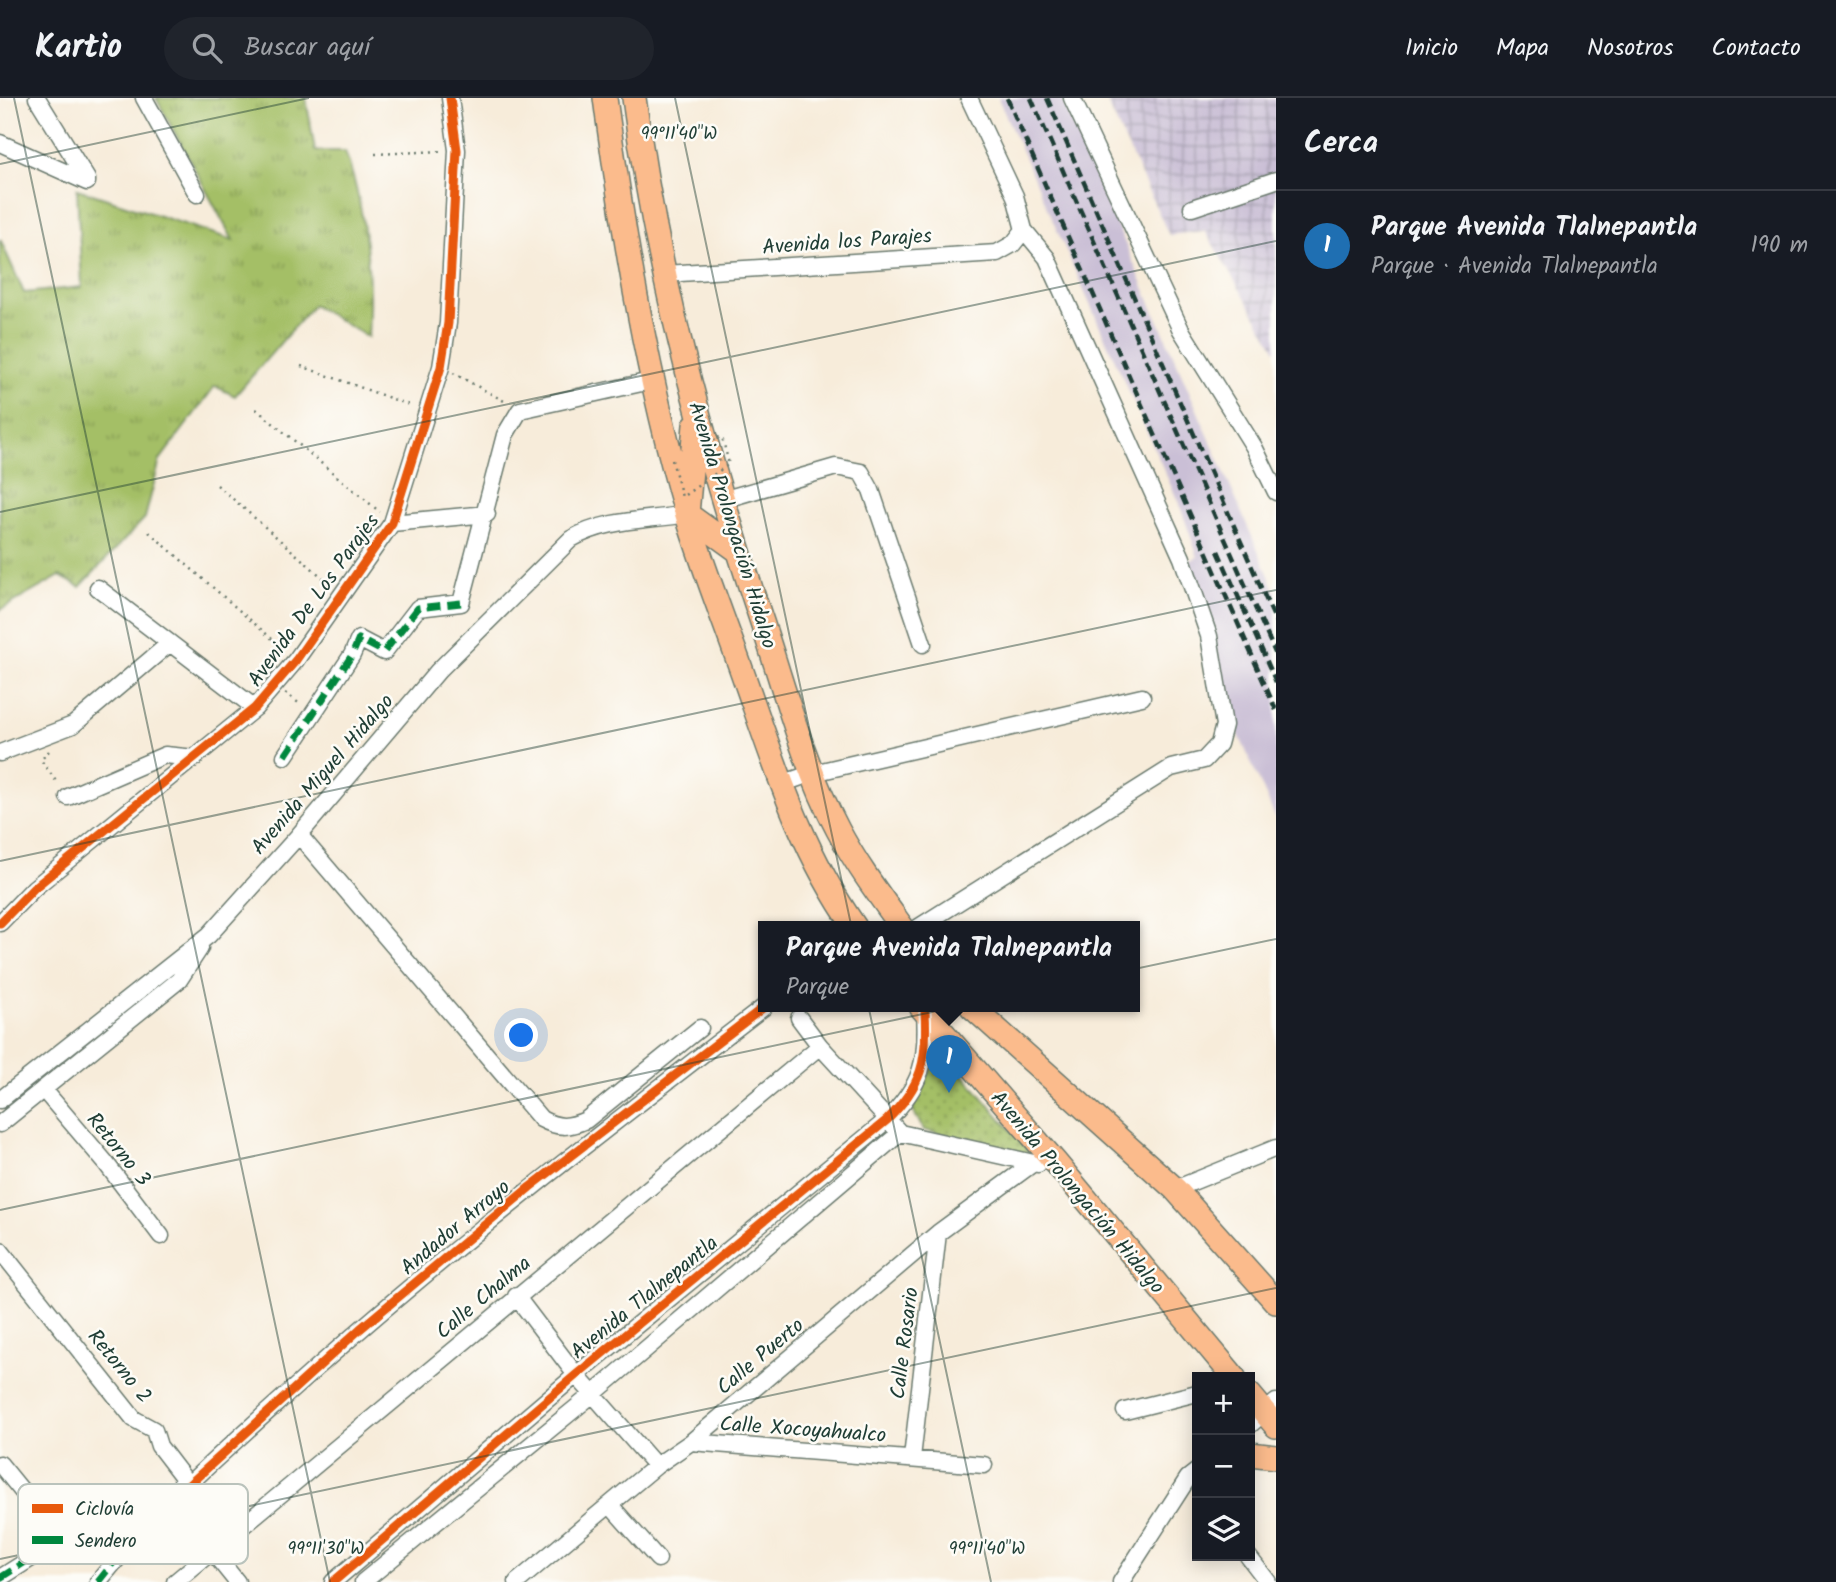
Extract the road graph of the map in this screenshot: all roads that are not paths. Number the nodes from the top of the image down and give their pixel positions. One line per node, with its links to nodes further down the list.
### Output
1 (37, 98): 8 (street)
2 (144, 98): 12 (street)
3 (450, 98): 22 (street, Avenida De Los Parajes)
4 (605, 98): 11 (highway, Avenida Prolongación Hidalgo)
5 (634, 98): 10 (highway, Avenida Prolongación Hidalgo)
6 (969, 98): 14 (street)
7 (1072, 98): 18 (street)
8 (0, 143)
9 (1276, 180): 13 (street)
10 (645, 182): 11 (highway); 15 (highway, Avenida Prolongación Hidalgo)
11 (617, 186): 16 (highway, Avenida Prolongación Hidalgo)
12 (197, 194)
13 (1192, 208)
14 (1024, 230): 15 (street, Avenida los Parajes); 38 (street)
15 (664, 274): 17 (highway, Avenida Prolongación Hidalgo)
16 (654, 380): 20 (street); 21 (highway, Avenida Prolongación Hidalgo)
17 (697, 416): 19 (highway, Avenida Prolongación Hidalgo); 21 (highway)
18 (1276, 492)
19 (722, 500): 23 (highway, Avenida Prolongación Hidalgo); 26 (street)
20 (486, 514): 22 (street); 30 (street)
21 (687, 514): 23 (highway); 33 (highway, Avenida Prolongación Hidalgo); 35 (street, Avenida Miguel Hidalgo)
22 (393, 523): 28 (street, Avenida De Los Parajes)
23 (737, 550): 32 (highway, Avenida Prolongación Hidalgo)
24 (99, 588): 25 (street)
25 (170, 643): 28 (street); 29 (street)
26 (923, 644)
27 (1142, 697): 32 (street)
28 (255, 708): 31 (street, Avenida De Los Parajes)
29 (0, 753)
30 (285, 756)
31 (195, 758): 34 (street); 39 (street, Avenida De Los Parajes)
32 (813, 773): 33 (street); 37 (highway, Avenida Prolongación Hidalgo)
33 (781, 784): 36 (highway, Avenida Prolongación Hidalgo)
34 (68, 797)
35 (299, 835): 40 (street, Avenida Miguel Hidalgo); 46 (street)
36 (851, 921)
37 (898, 921)
38 (929, 921)
39 (0, 923)
40 (209, 935): 48 (street); 49 (street, Avenida Miguel Hidalgo)
41 (758, 1012): 78 (street, Andador Arroyo)
42 (923, 1012): 50 (street, Avenida Tlalnepantla)
43 (925, 1012): 54 (highway, Avenida Prolongación Hidalgo)
44 (978, 1012): 56 (highway)
45 (799, 1018): 47 (street)
46 (700, 1028)
47 (820, 1046): 50 (street); 60 (street, Calle Chalma)
48 (43, 1089): 51 (street); 58 (street, Retorno 3)
49 (0, 1100)
50 (887, 1121): 52 (street); 65 (street, Avenida Tlalnepantla)
51 (0, 1124)
52 (900, 1133): 55 (street); 66 (street, Avenida Tlalnepantla)
53 (1276, 1148): 56 (street)
54 (1056, 1163): 55 (street); 62 (highway, Avenida Prolongación Hidalgo)
55 (1032, 1164): 57 (street, Calle Puerto)
56 (1175, 1189): 61 (highway)
57 (939, 1233): 69 (street, Calle Puerto); 72 (street, Calle Rosario)
58 (161, 1236)
59 (0, 1250): 77 (street, Retorno 2)
60 (516, 1296): 65 (street); 81 (street, Calle Chalma)
61 (1276, 1302)
62 (1205, 1343): 63 (highway); 64 (highway, Avenida Prolongación Hidalgo)
63 (1208, 1372)
64 (1230, 1372)
65 (576, 1376): 66 (street); 93 (street, Avenida Tlalnepantla)
66 (593, 1394): 75 (street); 94 (street, Avenida Tlalnepantla)
67 (1192, 1394): 68 (street)
68 (1125, 1411)
69 (691, 1442): 72 (street, Calle Xocoyahualco); 75 (street, Calle Puerto)
70 (1255, 1455): 71 (highway)
71 (1276, 1457)
72 (912, 1458): 74 (street, Calle Xocoyahualco)
73 (0, 1464): 79 (street)
74 (984, 1465)
75 (656, 1466): 80 (street, Calle Puerto)
76 (1192, 1482): 84 (street)
77 (183, 1484)
78 (190, 1484)
79 (18, 1486)
80 (610, 1504): 82 (street); 95 (street, Calle Puerto)
81 (248, 1520)
82 (658, 1559)
83 (1252, 1561): 98 (street)
84 (1134, 1562): 96 (street); 97 (street)
85 (22, 1564): 89 (street)
86 (112, 1564): 90 (street, Andador Arroyo)
87 (196, 1564): 91 (street, Calle Chalma)
88 (226, 1564): 92 (street, Retorno 2)
89 (0, 1578)
90 (98, 1582)
91 (175, 1582)
92 (237, 1582)
93 (333, 1582)
94 (363, 1582)
95 (517, 1582)
96 (1121, 1582)
97 (1138, 1582)
98 (1268, 1582)

